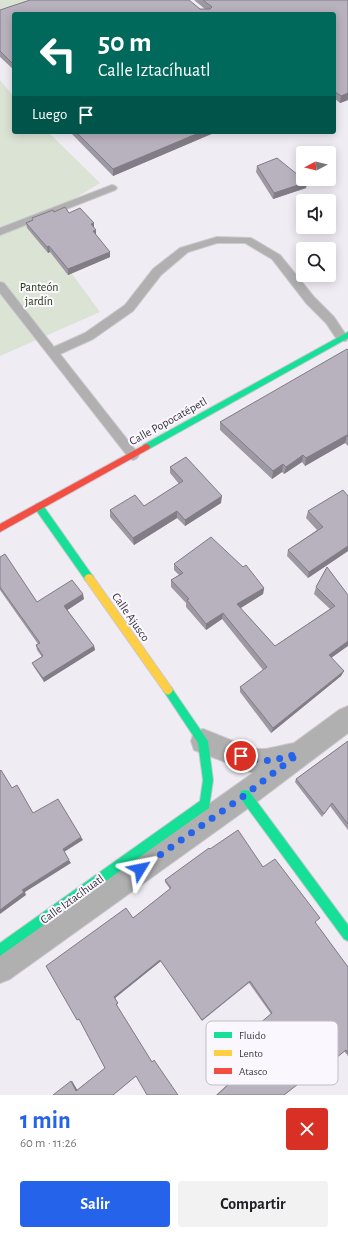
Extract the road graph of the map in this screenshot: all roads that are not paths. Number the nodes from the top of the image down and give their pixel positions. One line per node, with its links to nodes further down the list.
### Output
1 (112, 188): 2 (lane)
2 (0, 232)
3 (0, 286): 5 (lane)
4 (346, 338): 5 (lane); 6 (street, Calle Popocatépetl)
5 (51, 353): 6 (lane)
6 (133, 454): 7 (street, Calle Popocatépetl)
7 (39, 506): 8 (street, Calle Popocatépetl); 10 (street, Calle Ajusco)
8 (0, 528)
9 (348, 718): 11 (street, Calle Iztacíhuatl)
10 (203, 741): 11 (street, Calle Iztacíhuatl); 14 (street, Calle Iztacíhuatl)
11 (298, 754): 12 (street, Calle Iztacíhuatl)
12 (245, 795): 13 (street); 15 (street, Calle Iztacíhuatl)
13 (348, 935)
14 (0, 950)
15 (0, 969)

